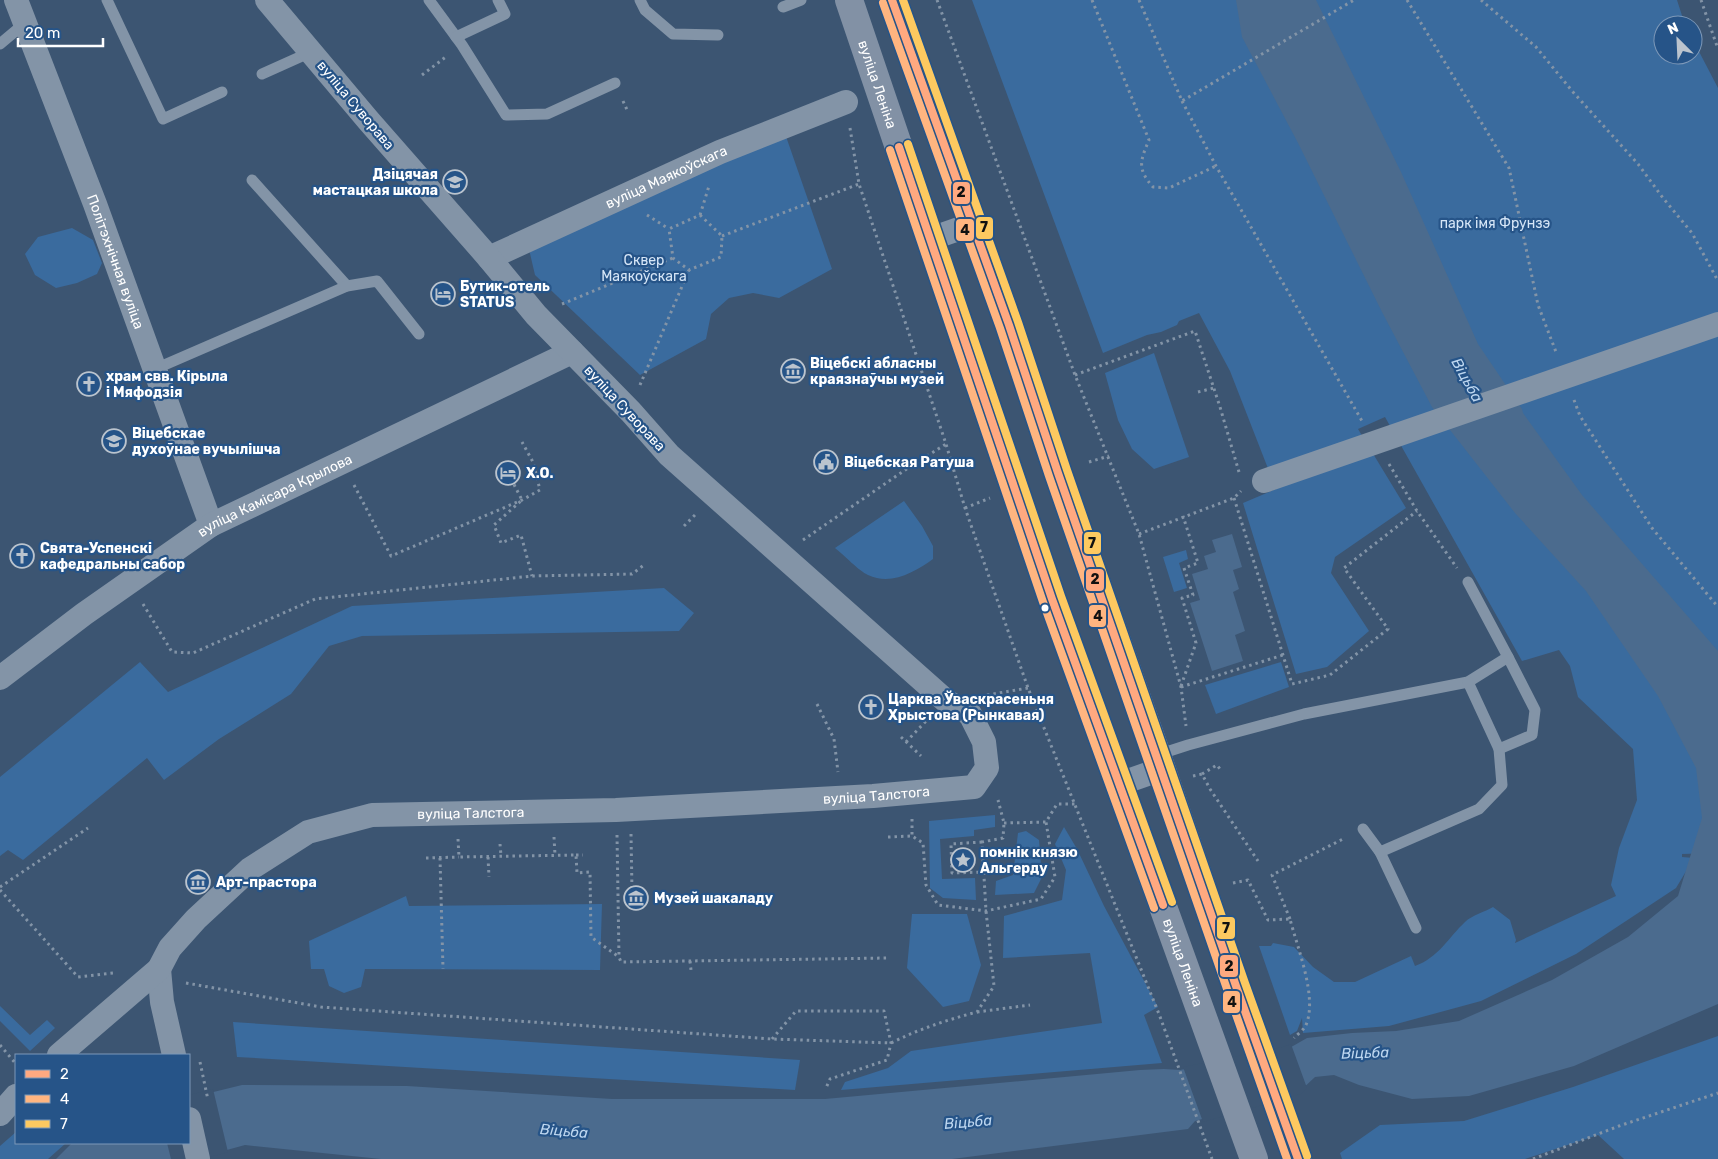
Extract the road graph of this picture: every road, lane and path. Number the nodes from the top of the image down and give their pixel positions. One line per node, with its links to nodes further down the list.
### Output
1 (16, 0): 18 (street, Політэхнічная вуліца)
2 (107, 0): 27 (lane)
3 (267, 0): 23 (street, вуліца Суворава)
4 (429, 0): 20 (lane)
5 (498, 0): 20 (lane)
6 (640, 0): 19 (lane)
7 (800, 0): 17 (lane)
8 (849, 0): 35 (main road, вуліца Леніна)
9 (892, 0): 33 (main road)
10 (937, 0): 47 (path)
11 (1092, 0): 30 (path)
12 (1139, 0): 28 (path)
13 (1354, 0): 28 (path)
14 (1407, 0): 45 (path)
15 (1481, 0): 39 (path)
16 (1701, 0): 22 (path)
17 (784, 7)
18 (25, 23): 21 (lane); 46 (street, Політэхнічная вуліца)
19 (718, 35)
20 (459, 41): 25 (path); 26 (lane)
21 (0, 44)
22 (1718, 49)
23 (311, 52): 24 (lane); 36 (street, вуліца Суворава)
24 (262, 74)
25 (422, 76)
26 (615, 83)
27 (222, 92)
28 (1182, 101): 30 (path)
29 (846, 102): 32 (path); 36 (street, вуліца Маякоўскага)
30 (1216, 166): 52 (path)
31 (252, 180): 40 (lane)
32 (859, 184): 34 (path); 54 (path)
33 (973, 224): 35 (street); 85 (main road)
34 (722, 236): 37 (path); 38 (path)
35 (930, 239): 89 (main road, вуліца Леніна)
36 (489, 258): 41 (street, вуліца Суворава)
37 (673, 258): 38 (path); 41 (path)
38 (689, 270): 51 (path)
39 (1718, 281)
40 (347, 286): 43 (lane); 46 (lane)
41 (536, 315): 44 (street, вуліца Суворава)
42 (1718, 324): 60 (street, bridge)
43 (419, 334)
44 (572, 352): 51 (street, вуліца Суворава); 57 (street, вуліца Камісара Крылова)
45 (1559, 360)
46 (156, 369): 67 (street, Політэхнічная вуліца)
47 (1075, 375): 48 (path); 55 (path)
48 (1214, 388): 49 (path); 60 (path)
49 (1198, 392)
50 (1573, 398): 74 (path)
51 (631, 412): 69 (street, вуліца Суворава)
52 (1366, 426)
53 (522, 442): 63 (path)
54 (946, 444): 64 (path); 69 (path)
55 (1109, 456): 58 (path); 68 (path)
56 (1386, 458): 65 (path)
57 (342, 462): 63 (path); 67 (street, вуліца Камісара Крылова)
58 (1089, 462)
59 (508, 473): 63 (path)
60 (1254, 485): 62 (path)
61 (992, 497): 64 (path)
62 (1234, 498): 66 (path); 75 (path)
63 (522, 500): 71 (path)
64 (965, 508): 91 (path)
65 (1417, 512): 73 (path); 75 (path)
66 (1183, 516): 68 (path); 79 (path)
67 (212, 525): 72 (street, вуліца Камісара Крылова)
68 (1139, 534): 79 (path)
69 (782, 554): 88 (street, вуліца Суворава)
70 (644, 565): 71 (path)
71 (532, 576): 72 (path)
72 (130, 582): 77 (street, вуліца Камісара Крылова)
73 (1468, 582): 76 (lane)
74 (1718, 607)
75 (1283, 655): 79 (path)
76 (1508, 657): 78 (lane); 83 (lane)
77 (0, 678)
78 (1468, 682): 82 (lane); 83 (lane)
79 (1181, 687): 82 (path)
80 (817, 704): 90 (path)
81 (901, 737): 84 (path)
82 (1188, 745): 85 (lane); 87 (path)
83 (1499, 750): 103 (lane)
84 (921, 756)
85 (1160, 762): 89 (street); 148 (main road)
86 (1220, 768): 87 (path)
87 (1202, 774): 111 (path)
88 (981, 777): 90 (street, вуліца Талстога); 95 (path)
89 (1119, 784): 147 (main road, вуліца Леніна)
90 (840, 797): 92 (street, вуліца Талстога)
91 (1076, 804): 94 (path); 146 (path)
92 (623, 809): 115 (path); 121 (path); 125 (street, вуліца Талстога)
93 (911, 812): 99 (path)
94 (1046, 822): 95 (path); 117 (path)
95 (1004, 823): 101 (path)
96 (88, 828): 114 (path)
97 (1363, 829): 103 (lane); 118 (path)
98 (458, 832): 108 (path)
99 (912, 836): 100 (path); 117 (path)
100 (888, 838)
101 (982, 842): 112 (path); 112 (path)
102 (500, 844): 107 (path)
103 (1380, 852): 119 (lane)
104 (576, 855): 105 (path); 107 (path); 121 (path)
105 (583, 855)
106 (488, 856): 107 (path); 108 (path); 113 (path)
107 (501, 856)
108 (459, 857): 110 (path)
109 (426, 858): 110 (path)
110 (440, 858): 126 (path)
111 (1258, 861)
112 (984, 872): 117 (path)
113 (489, 877)
114 (0, 889): 128 (path)
115 (632, 891)
116 (1235, 892): 118 (path)
117 (986, 911): 130 (path)
118 (1290, 918): 131 (path)
119 (1416, 928)
120 (634, 957): 124 (path)
121 (619, 958): 124 (path)
122 (887, 958): 123 (path)
123 (690, 961): 124 (path); 127 (path)
124 (634, 962)
125 (159, 969): 132 (path); 135 (street, вуліца Талстога); 136 (street)
126 (443, 969)
127 (691, 970)
128 (78, 977)
129 (1030, 1005): 130 (path)
130 (977, 1012): 133 (path)
131 (1294, 1038)
132 (772, 1039): 133 (path); 133 (path)
133 (891, 1044): 139 (path)
134 (0, 1045): 138 (path)
135 (59, 1054)
136 (174, 1054)
137 (198, 1054): 142 (path)
138 (15, 1063)
139 (826, 1088)
140 (1718, 1093): 149 (path)
141 (15, 1097): 143 (street)
142 (209, 1105)
143 (0, 1114)
144 (190, 1123): 145 (street)
145 (198, 1159)
146 (1212, 1159)
147 (1254, 1159)
148 (1298, 1159)
149 (1533, 1159)

